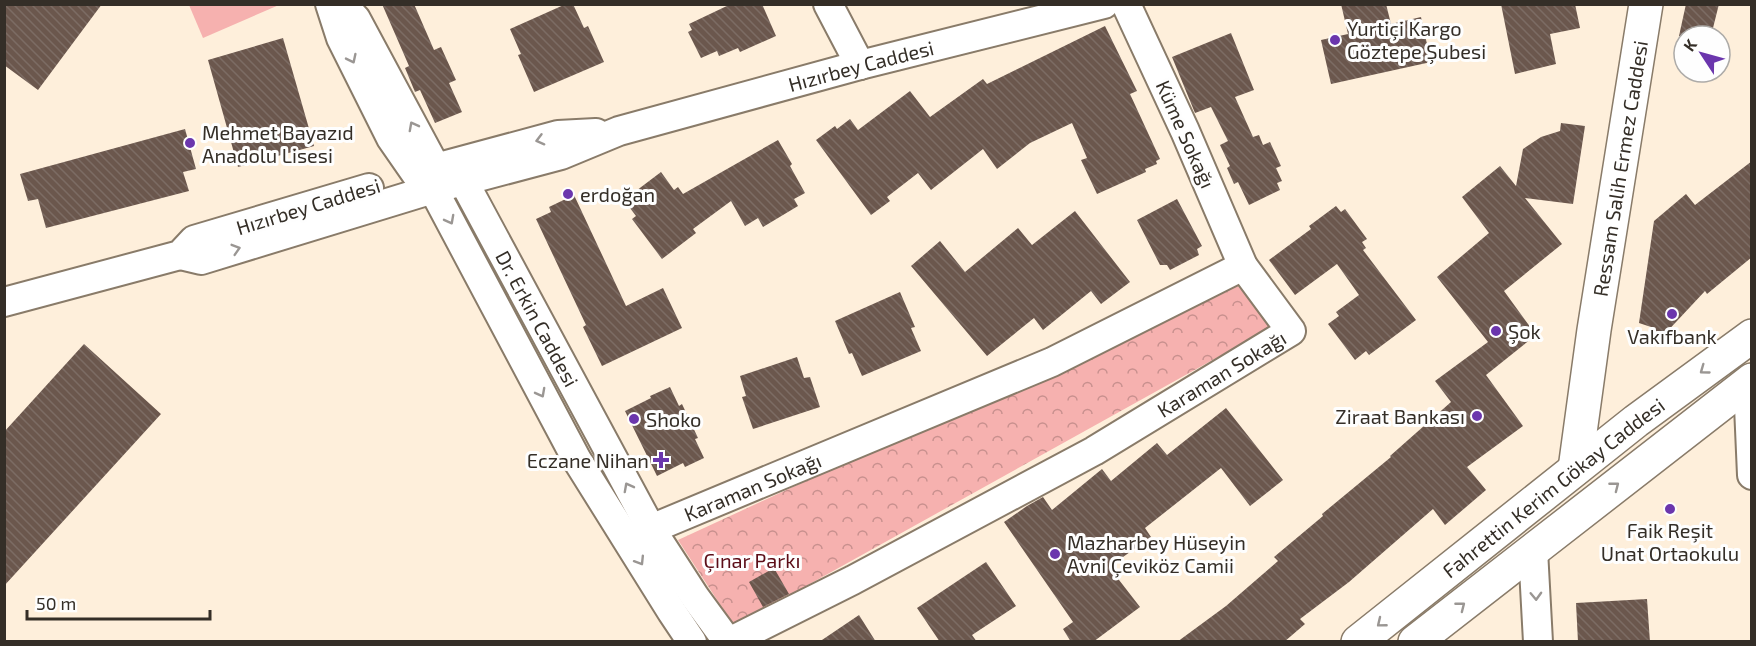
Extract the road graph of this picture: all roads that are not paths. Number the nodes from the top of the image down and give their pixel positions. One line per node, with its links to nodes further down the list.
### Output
1 (330, 4): 9 (street, Dr. Erkin Caddesi, one-way to 9)
2 (342, 4): 9 (street, Dr. Erkin Caddesi, one-way to 2)
3 (828, 4): 7 (street)
4 (1104, 4): 7 (street, Hızırbey Caddesi)
5 (1126, 4): 11 (street, Küme Sokağı)
6 (1646, 4): 13 (main road, Ressam Salih Ermez Caddesi)
7 (860, 65): 8 (street, Hızırbey Caddesi)
8 (619, 131): 9 (street, Hızırbey Caddesi, one-way to 9); 10 (street, Hızırbey Caddesi)
9 (428, 177): 10 (street, Hızırbey Caddesi); 12 (street, Hızırbey Caddesi); 23 (street, Dr. Erkin Caddesi, one-way to 23)
10 (464, 182): 20 (street, Dr. Erkin Caddesi, one-way to 10)
11 (1243, 266): 20 (street, Karaman Sokağı); 24 (street, Karaman Sokağı)
12 (4, 302)
13 (1594, 330): 16 (main road); 18 (main road)
14 (1752, 336): 16 (main road, Fahrettin Kerim Gökay Caddesi, one-way to 16)
15 (1750, 382): 17 (main road, Fahrettin Kerim Gökay Caddesi); 19 (street)
16 (1621, 432): 17 (main road); 18 (main road, Fahrettin Kerim Gökay Caddesi)
17 (1679, 437): 21 (main road, Fahrettin Kerim Gökay Caddesi, one-way to 17)
18 (1575, 469): 25 (main road, Fahrettin Kerim Gökay Caddesi, one-way to 25)
19 (1752, 475)
20 (651, 530): 24 (street, Dr. Erkin Caddesi)
21 (1533, 550): 22 (main road, Fahrettin Kerim Gökay Caddesi, one-way to 21); 26 (street, one-way to 26)
22 (1416, 641)
23 (692, 642)
24 (729, 642)
25 (1358, 642)
26 (1538, 642)

